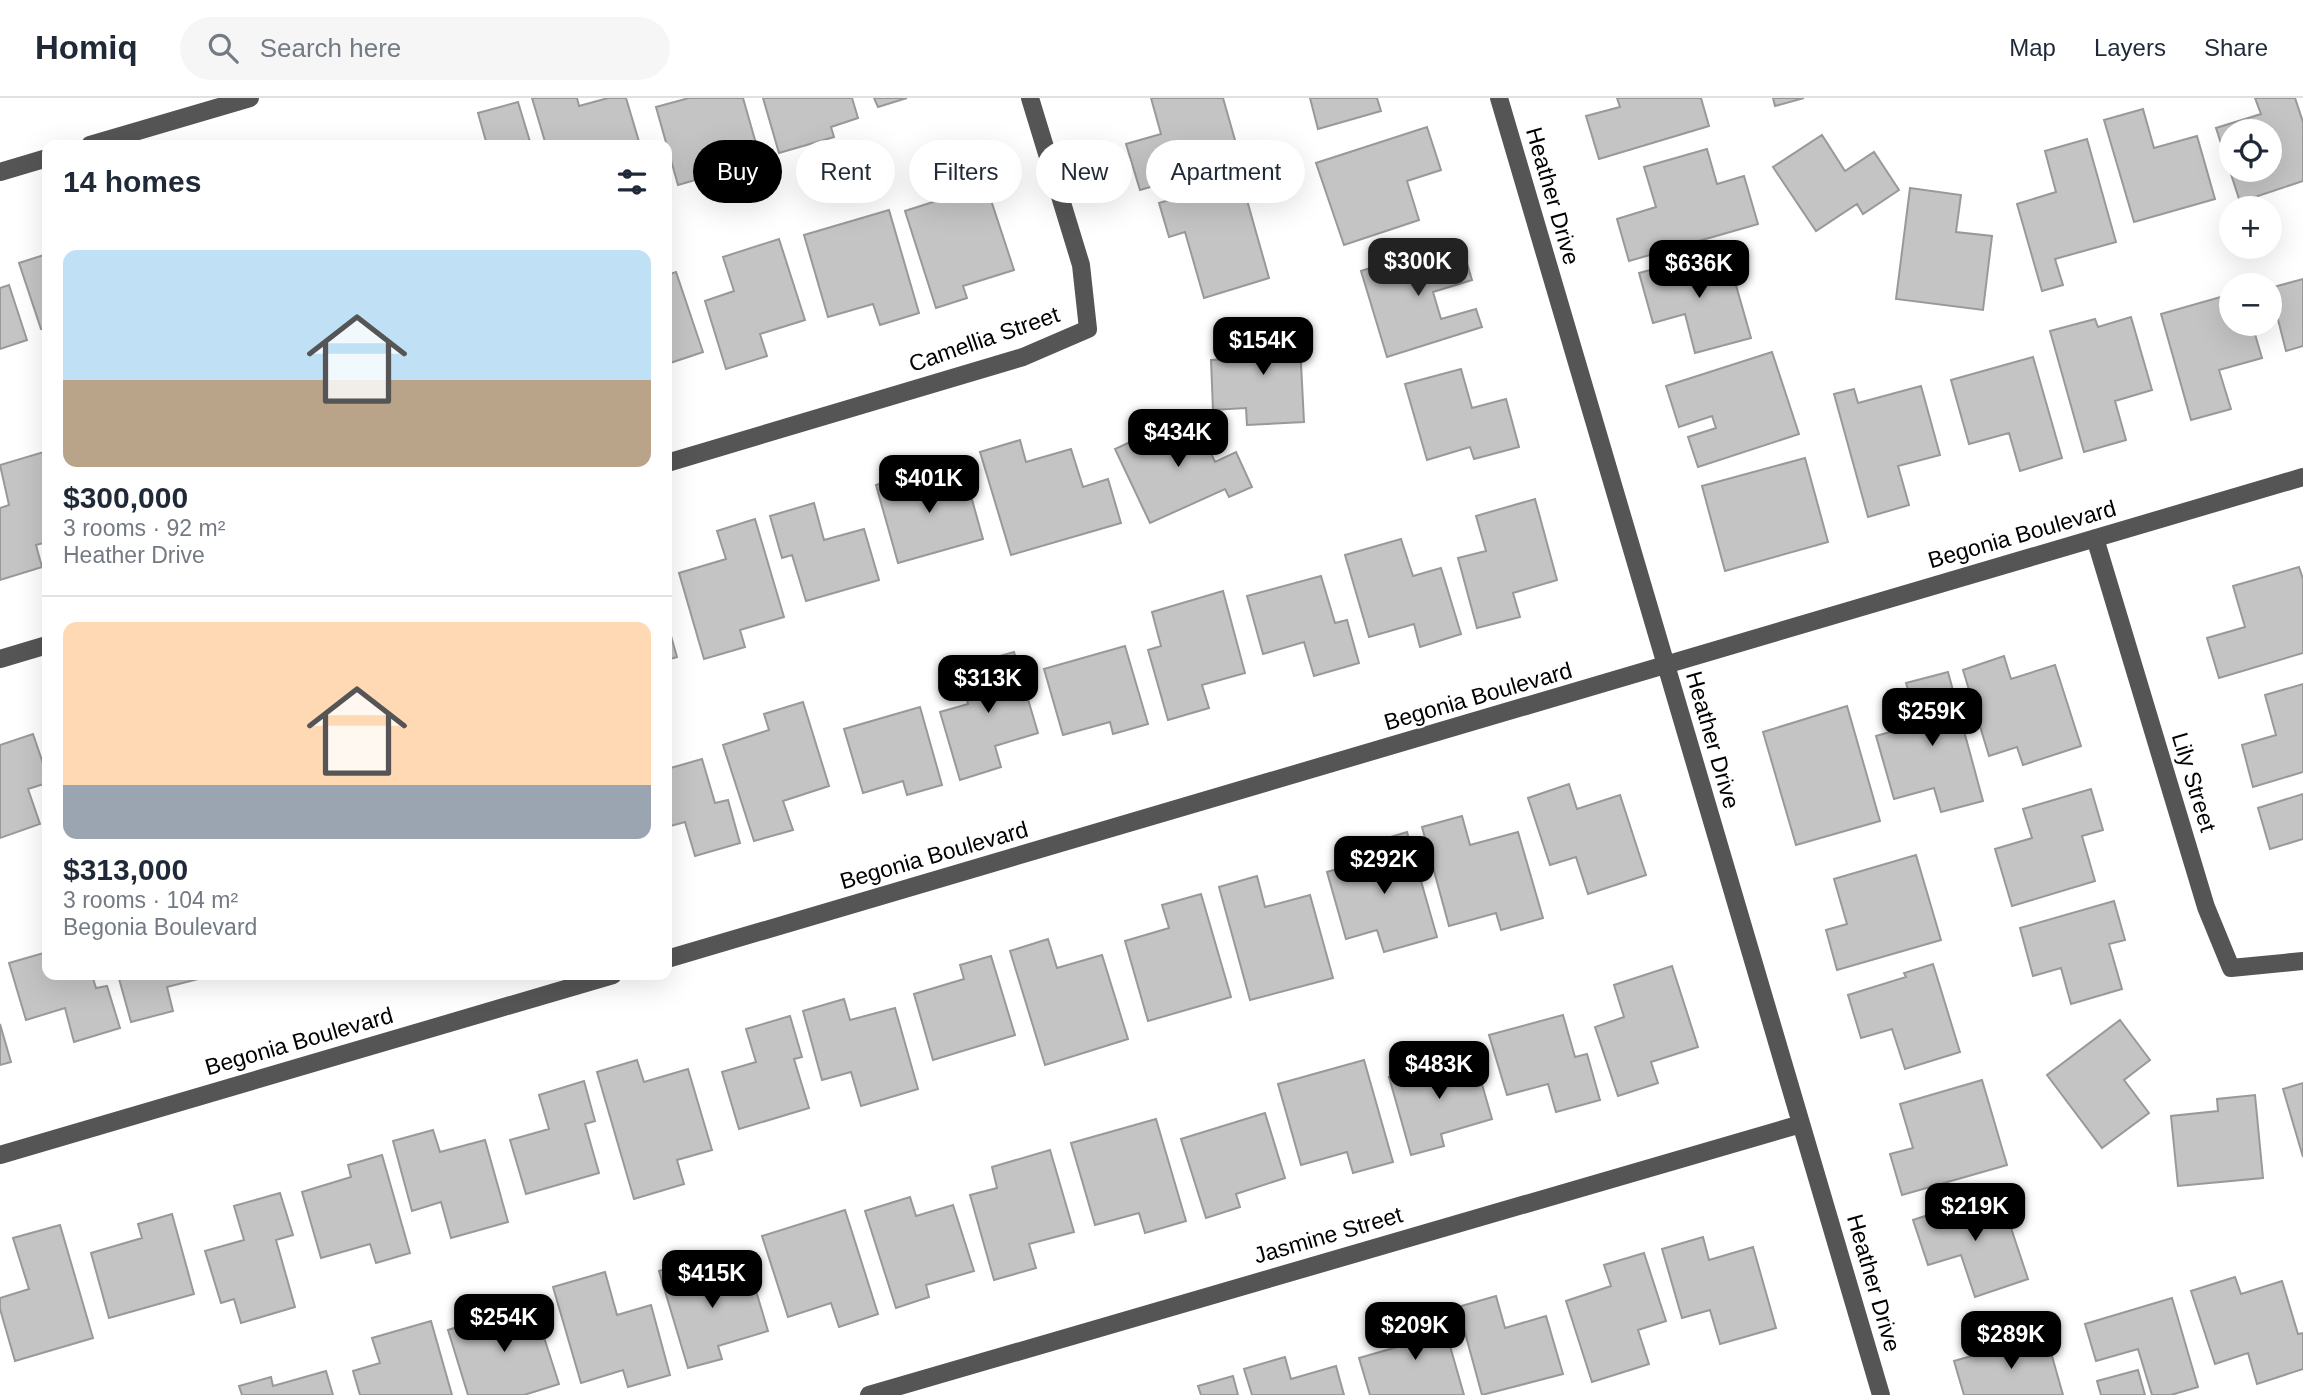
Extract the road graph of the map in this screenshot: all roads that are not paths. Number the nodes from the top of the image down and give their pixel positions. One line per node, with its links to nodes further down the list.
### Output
1 (250, 98): 4 (street)
2 (1030, 98): 7 (street, Camellia Street)
3 (1499, 98): 12 (street, Heather Drive)
4 (107, 140)
5 (42, 159): 6 (street)
6 (0, 172)
7 (672, 462)
8 (2303, 477): 9 (street, Begonia Boulevard)
9 (2095, 538): 12 (street, Begonia Boulevard); 14 (street, Lily Street)
10 (42, 646): 11 (street)
11 (0, 659)
12 (1665, 665): 13 (street, Begonia Boulevard); 16 (street, Heather Drive)
13 (672, 958)
14 (2303, 961)
15 (595, 980): 17 (street, Begonia Boulevard)
16 (1801, 1124): 18 (street, Jasmine Street); 19 (street, Heather Drive)
17 (0, 1155)
18 (869, 1395)
19 (1881, 1395)

